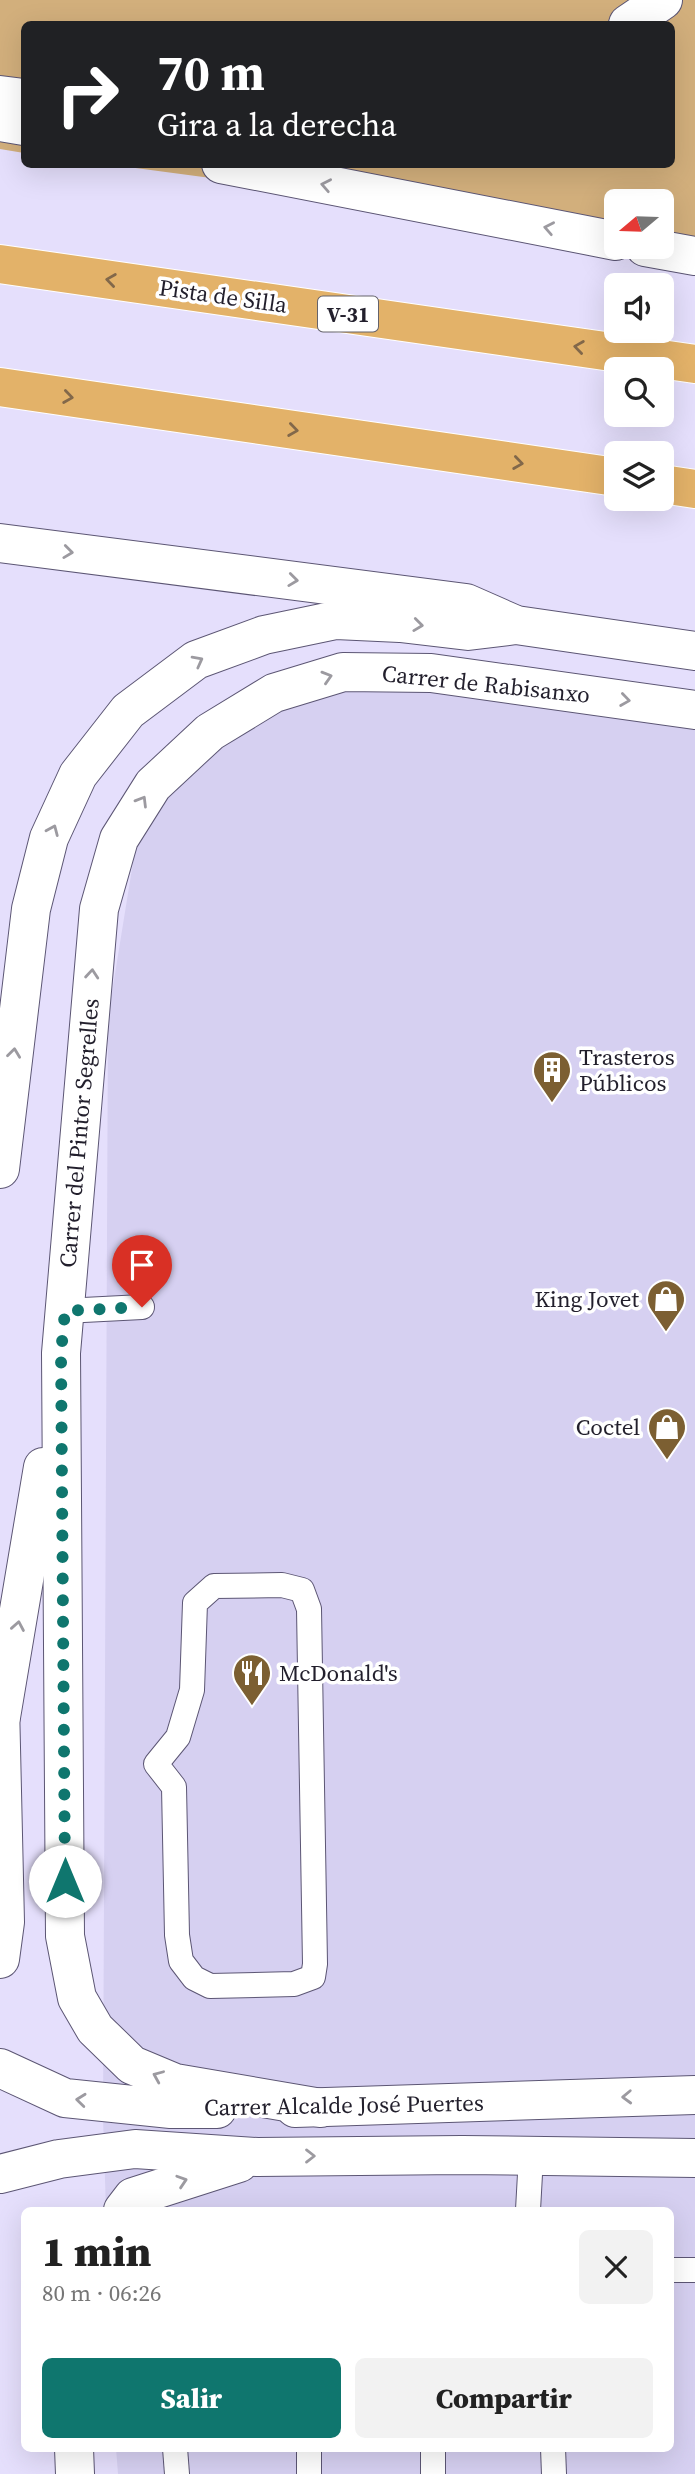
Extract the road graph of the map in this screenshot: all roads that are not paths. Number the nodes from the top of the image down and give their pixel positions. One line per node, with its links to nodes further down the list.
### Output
1 (663, 0): 2 (street)
2 (632, 21)
3 (0, 81): 5 (street)
4 (0, 95): 6 (street)
5 (21, 95)
6 (21, 97)
7 (0, 122): 8 (street)
8 (21, 126)
9 (242, 168): 10 (street, one-way to 9)
10 (604, 239)
11 (674, 252): 12 (street)
12 (695, 256)
13 (0, 264): 14 (highway, Pista de Silla / V-31, one-way to 13)
14 (695, 364)
15 (0, 387): 16 (highway, one-way to 16)
16 (604, 475)
17 (674, 486): 18 (highway)
18 (695, 489)
19 (0, 543): 20 (street, one-way to 20)
20 (516, 625): 21 (street); 24 (street, one-way to 20)
21 (695, 651)
22 (695, 710): 23 (street, Carrer de Rabisanxo, one-way to 22)
23 (99, 909): 26 (street, Carrer del Pintor Segrelles, one-way to 23)
24 (0, 1169)
25 (142, 1307): 26 (lane)
26 (65, 1311): 27 (street, Carrer del Pintor Segrelles)
27 (61, 1353): 28 (street, one-way to 27); 33 (street, Carrer del Pintor Segrelles, one-way to 27)
28 (1, 1711): 30 (street)
29 (156, 1764): 29 (lane)
30 (0, 1959)
31 (0, 2068): 33 (street, Carrer Alcalde José Puertes, one-way to 31)
32 (695, 2095): 33 (street, Carrer Alcalde José Puertes, one-way to 33)
33 (321, 2108)
34 (531, 2156): 35 (street, Carrer Alcalde José Puertes, one-way to 34); 36 (street, Carrer Alcalde José Puertes); 39 (lane)
35 (257, 2157): 37 (street, Carrer Alcalde José Puertes); 38 (street, one-way to 35)
36 (695, 2158)
37 (0, 2174)
38 (125, 2207)
39 (528, 2207)
40 (674, 2270): 41 (lane)
41 (695, 2270)
42 (74, 2452): 47 (street)
43 (175, 2452): 48 (lane)
44 (309, 2452): 49 (lane)
45 (433, 2452): 50 (lane)
46 (554, 2452): 51 (lane)
47 (75, 2474)
48 (177, 2474)
49 (309, 2474)
50 (433, 2474)
51 (554, 2474)

